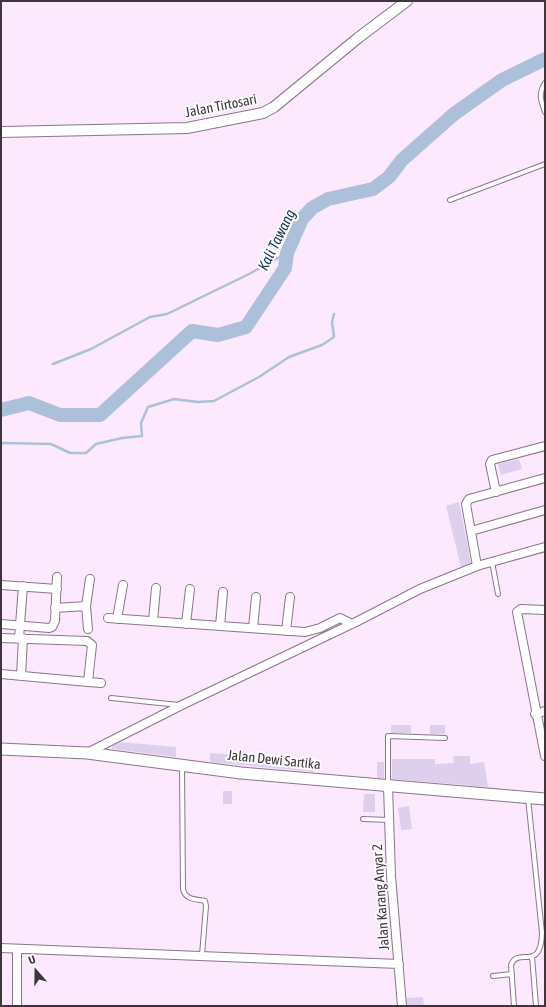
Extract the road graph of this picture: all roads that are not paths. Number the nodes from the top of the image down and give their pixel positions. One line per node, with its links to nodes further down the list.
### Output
1 (407, 1): 4 (street, Jalan Tirtosari)
2 (545, 83): 3 (lane)
3 (545, 112)
4 (1, 132)
5 (545, 164): 6 (lane)
6 (450, 200)
7 (545, 446): 9 (street)
8 (545, 478): 9 (street)
9 (496, 492): 11 (street)
10 (545, 510): 11 (street)
11 (471, 531): 14 (street)
12 (545, 547): 13 (street)
13 (492, 562): 14 (street); 24 (lane)
14 (477, 566): 35 (street)
15 (58, 577): 21 (street)
16 (90, 579): 27 (street)
17 (1, 585): 19 (street)
18 (122, 585): 31 (street)
19 (23, 586): 21 (street); 36 (street)
20 (156, 588): 32 (street)
21 (57, 589): 28 (street)
22 (190, 589): 34 (street)
23 (223, 592): 37 (street)
24 (498, 594)
25 (256, 597): 38 (street)
26 (290, 597): 40 (street)
27 (86, 606): 28 (street); 39 (street)
28 (55, 608): 36 (street)
29 (545, 610): 50 (street)
30 (108, 618): 31 (street)
31 (117, 619): 32 (street)
32 (153, 621): 34 (street)
33 (1, 624): 36 (street)
34 (186, 624): 37 (street)
35 (352, 624): 40 (street); 48 (street)
36 (20, 625): 42 (street)
37 (220, 626): 38 (street)
38 (253, 628): 40 (street)
39 (88, 629)
40 (286, 631)
41 (1, 638): 42 (street)
42 (21, 638): 44 (street); 45 (street)
43 (1, 674): 44 (street)
44 (21, 676): 45 (street)
45 (88, 682): 46 (street)
46 (101, 683)
47 (111, 698): 48 (lane)
48 (182, 705): 53 (street)
49 (545, 711): 50 (street)
50 (536, 714): 54 (street)
51 (445, 738): 56 (lane)
52 (1, 749): 53 (main road, Jalan Dewi Sartika)
53 (87, 754): 55 (main road, Jalan Dewi Sartika)
54 (545, 756)
55 (182, 765): 56 (main road, Jalan Dewi Sartika); 63 (lane)
56 (388, 786): 57 (main road, Jalan Dewi Sartika); 60 (street, Jalan Karang Anyar 2)
57 (528, 798): 58 (main road, Jalan Dewi Sartika); 64 (lane)
58 (545, 799)
59 (363, 819): 60 (lane)
60 (389, 820): 65 (street, Jalan Karang Anyar 2)
61 (1, 948): 62 (street)
62 (17, 949): 63 (street); 68 (street)
63 (202, 955): 65 (street)
64 (532, 956): 66 (lane); 71 (lane)
65 (399, 964): 69 (street, Jalan Karang Anyar 2)
66 (512, 974): 67 (lane); 70 (lane)
67 (493, 976)
68 (17, 1006)
69 (402, 1006)
70 (514, 1006)
71 (536, 1006)

